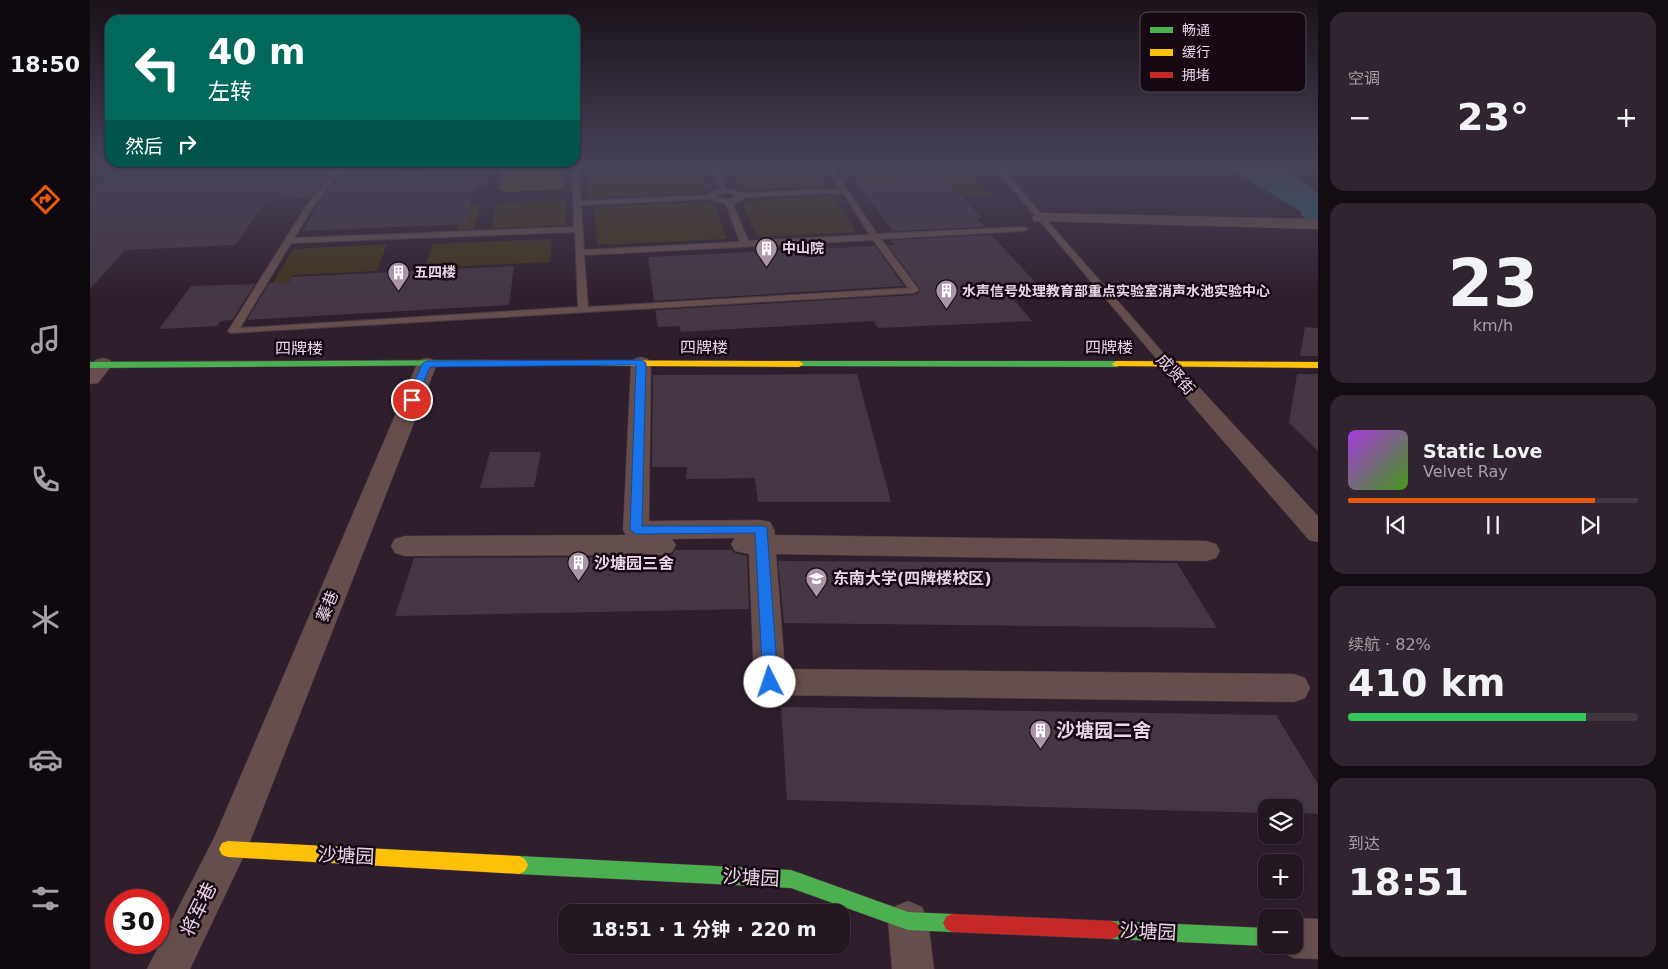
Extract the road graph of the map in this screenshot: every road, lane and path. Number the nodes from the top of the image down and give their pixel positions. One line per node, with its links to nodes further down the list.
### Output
1 (306, 212): 11 (lane)
2 (578, 212): 8 (lane)
3 (733, 212): 12 (lane)
4 (859, 212): 10 (lane)
5 (1035, 212): 6 (lane, 成贤街)
6 (1040, 218): 7 (street); 17 (lane, 成贤街)
7 (1318, 224)
8 (579, 229): 11 (lane); 13 (lane)
9 (1024, 229): 10 (lane)
10 (876, 238): 12 (lane); 14 (lane)
11 (288, 241): 14 (lane)
12 (745, 244): 13 (lane)
13 (581, 253): 14 (lane)
14 (583, 310)
15 (641, 363): 16 (street, 四牌楼); 17 (street, 四牌楼); 21 (street)
16 (427, 364): 19 (street, 四牌楼); 25 (street, 蓁巷)
17 (1167, 364): 18 (street, 四牌楼); 20 (street, 成贤街)
18 (1318, 365)
19 (94, 369)
20 (1318, 533)
21 (762, 544): 22 (street); 23 (street); 24 (street)
22 (405, 546)
23 (1206, 551)
24 (1294, 688)
25 (228, 849): 26 (street, 沙塘园); 30 (street, 将军巷)
26 (908, 921): 27 (street, 沙塘园); 31 (street)
27 (1258, 936)
28 (1303, 938): 29 (street)
29 (1318, 939)
30 (168, 969)
31 (912, 969)

